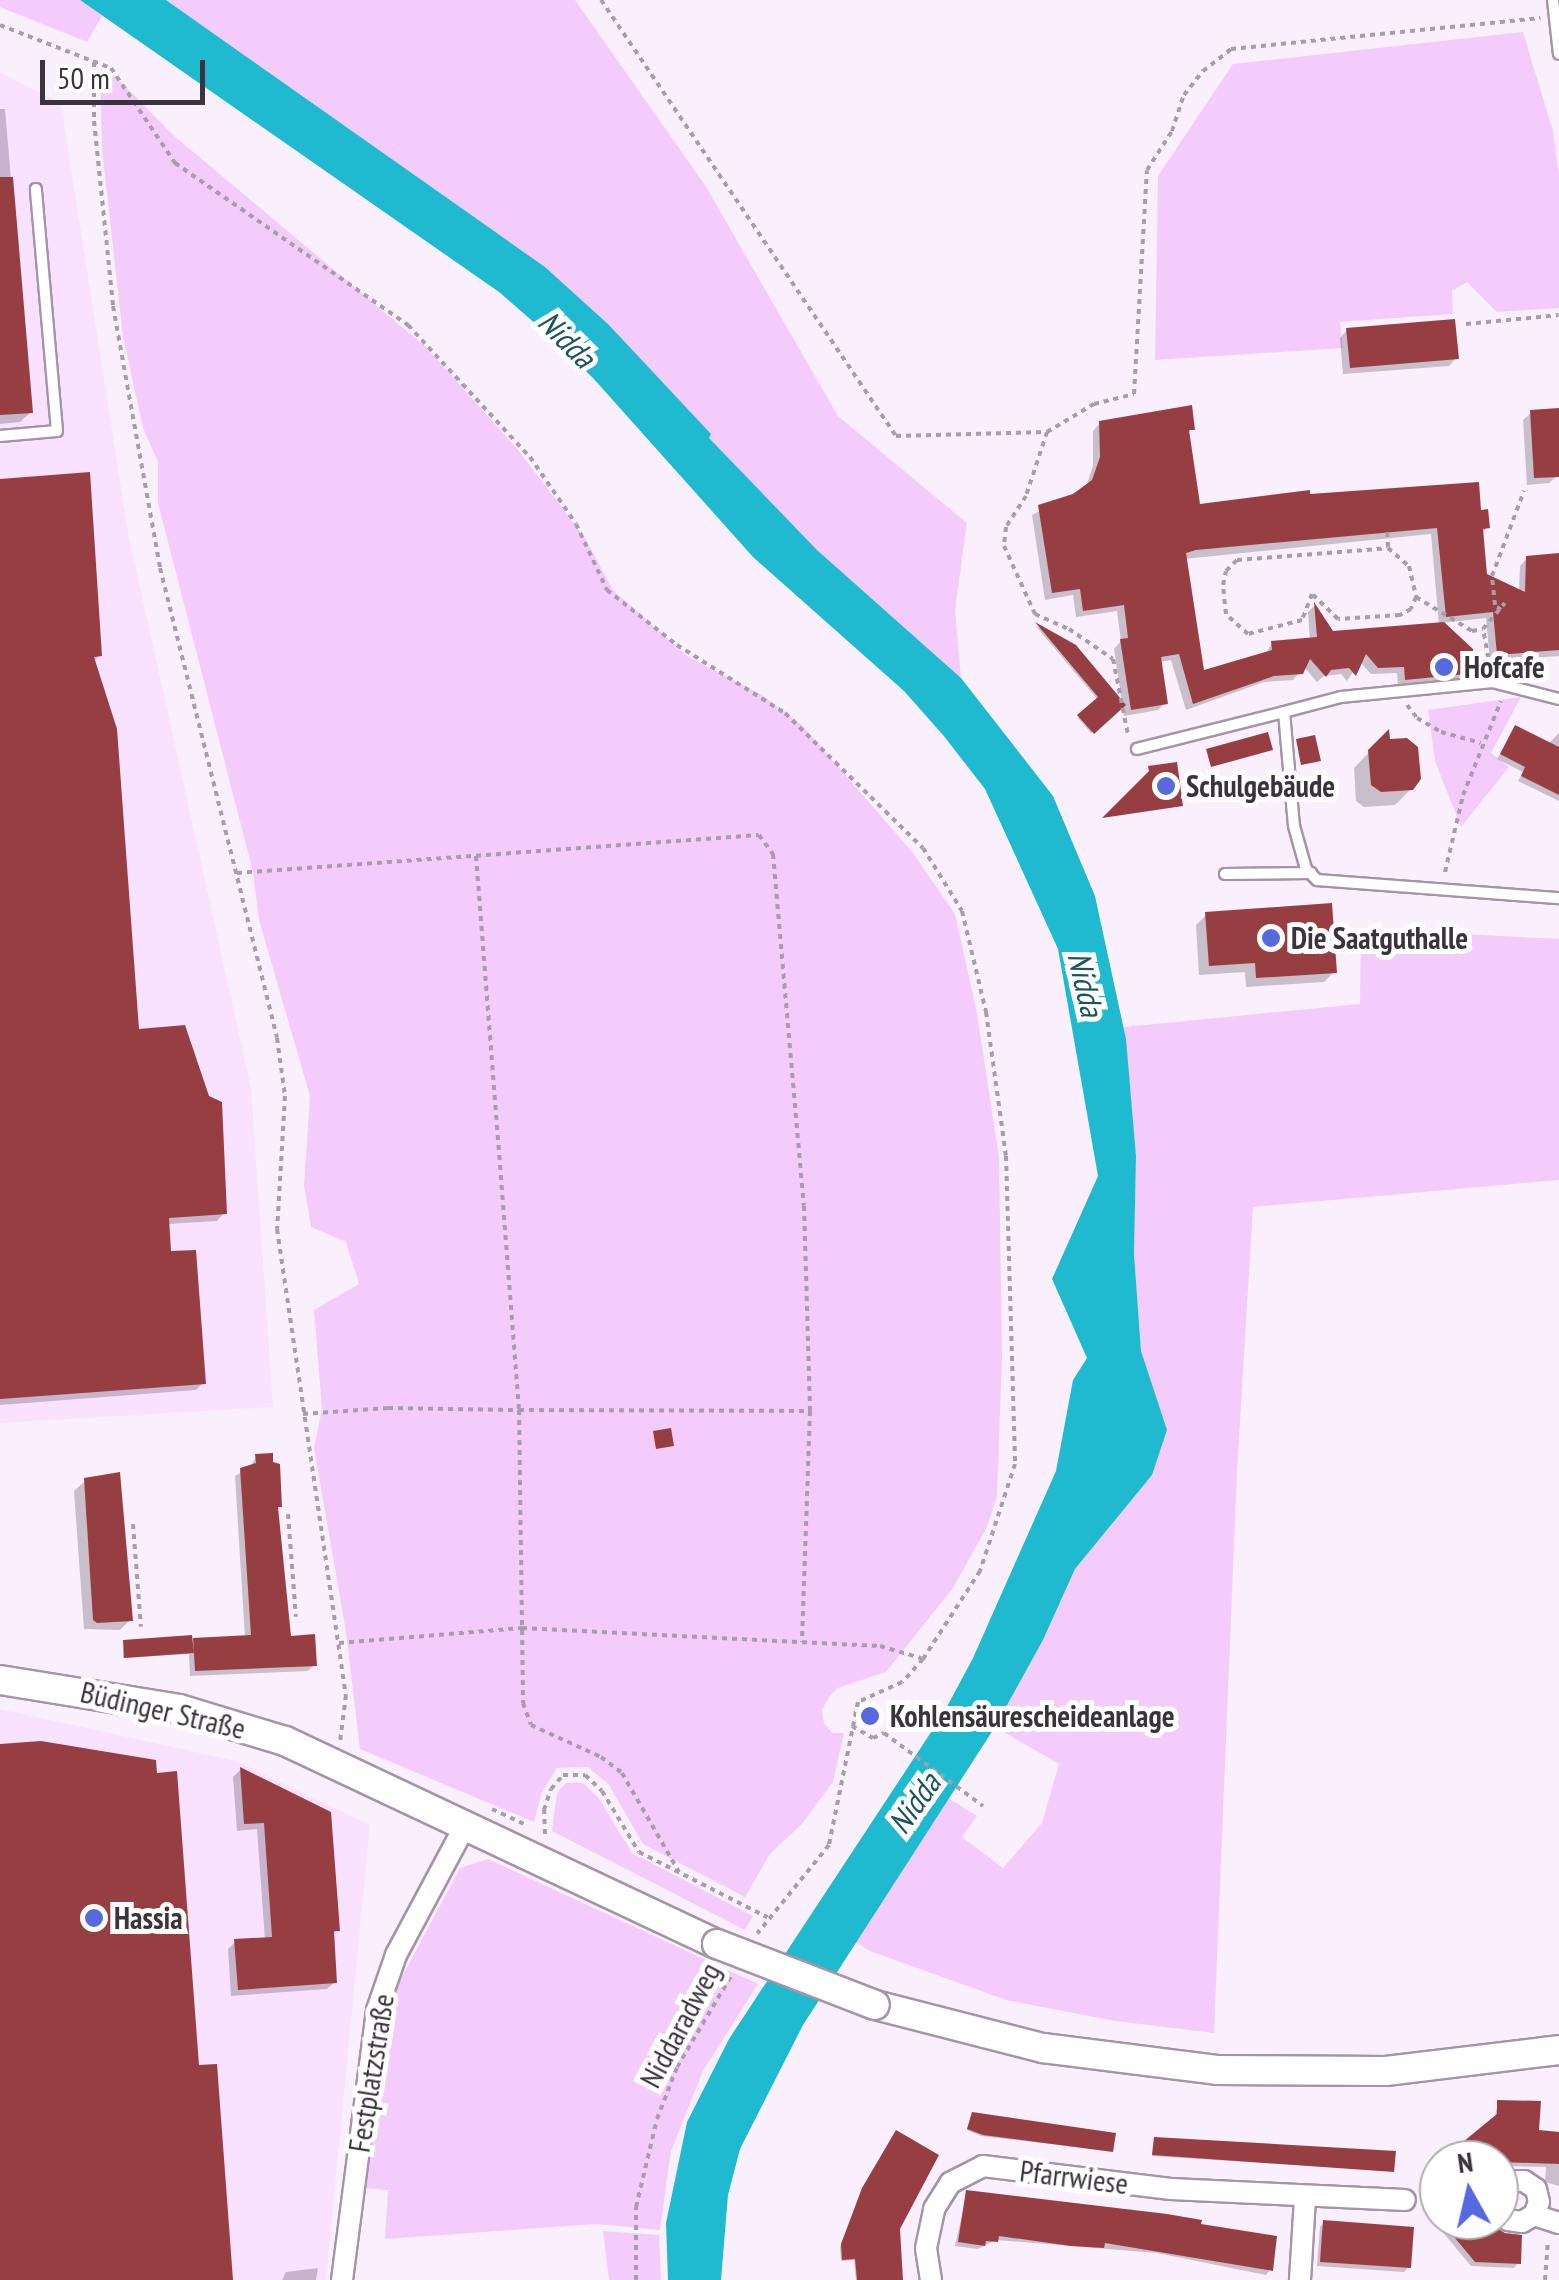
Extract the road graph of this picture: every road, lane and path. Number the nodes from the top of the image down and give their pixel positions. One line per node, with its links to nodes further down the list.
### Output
1 (601, 0): 10 (path)
2 (1552, 0): 3 (lane)
3 (1554, 16): 5 (lane); 10 (path)
4 (0, 25): 6 (path)
5 (1559, 54)
6 (94, 60): 27 (path); 42 (path)
7 (36, 189): 11 (lane)
8 (1559, 314): 9 (path)
9 (1466, 324)
10 (1047, 432): 25 (path)
11 (0, 436)
12 (1524, 492): 17 (path)
13 (1387, 532): 14 (path)
14 (1388, 548): 15 (path); 15 (path)
15 (1416, 597): 18 (path)
16 (1505, 603): 17 (path)
17 (1501, 610): 18 (path)
18 (1482, 629): 19 (path)
19 (1493, 682): 20 (lane); 21 (lane)
20 (1510, 684): 22 (lane); 24 (path)
21 (1402, 691): 23 (lane); 24 (path)
22 (1559, 700)
23 (1284, 712): 25 (lane); 28 (lane)
24 (1481, 743): 30 (path)
25 (1137, 748)
26 (476, 856): 27 (path); 32 (path); 33 (path)
27 (237, 873): 34 (path)
28 (1310, 873): 29 (lane); 30 (lane)
29 (1225, 874)
30 (1441, 891): 31 (lane)
31 (1559, 898)
32 (519, 1410): 33 (path); 34 (path); 39 (path)
33 (810, 1411): 40 (path)
34 (303, 1414): 41 (path)
35 (288, 1514): 37 (path)
36 (133, 1524): 38 (path)
37 (296, 1617)
38 (141, 1627)
39 (522, 1628): 40 (path); 41 (path); 49 (path)
40 (802, 1642): 42 (path)
41 (339, 1643): 45 (path)
42 (923, 1658): 44 (path)
43 (0, 1680): 45 (main road, Büdinger Straße)
44 (852, 1726): 46 (path); 50 (path, Niddaradweg)
45 (330, 1751): 47 (main road, Büdinger Straße)
46 (984, 1806)
47 (466, 1824): 52 (main road, Büdinger Straße); 59 (street, Festplatzstraße)
48 (545, 1834): 49 (path)
49 (679, 1872): 50 (path)
50 (768, 1917): 51 (path, Niddaradweg)
51 (749, 1946)
52 (729, 1953): 53 (main road, Büdinger Straße, bridge); 60 (path, Niddaradweg)
53 (1559, 2050)
54 (1519, 2182): 57 (street)
55 (1306, 2198): 56 (street, Pfarrwiese); 61 (street, Pfarrwiese); 62 (street)
56 (1405, 2200)
57 (1547, 2220): 58 (street); 63 (path)
58 (1519, 2222)
59 (342, 2280)
60 (636, 2280)
61 (931, 2280)
62 (1300, 2280)
63 (1545, 2280)

